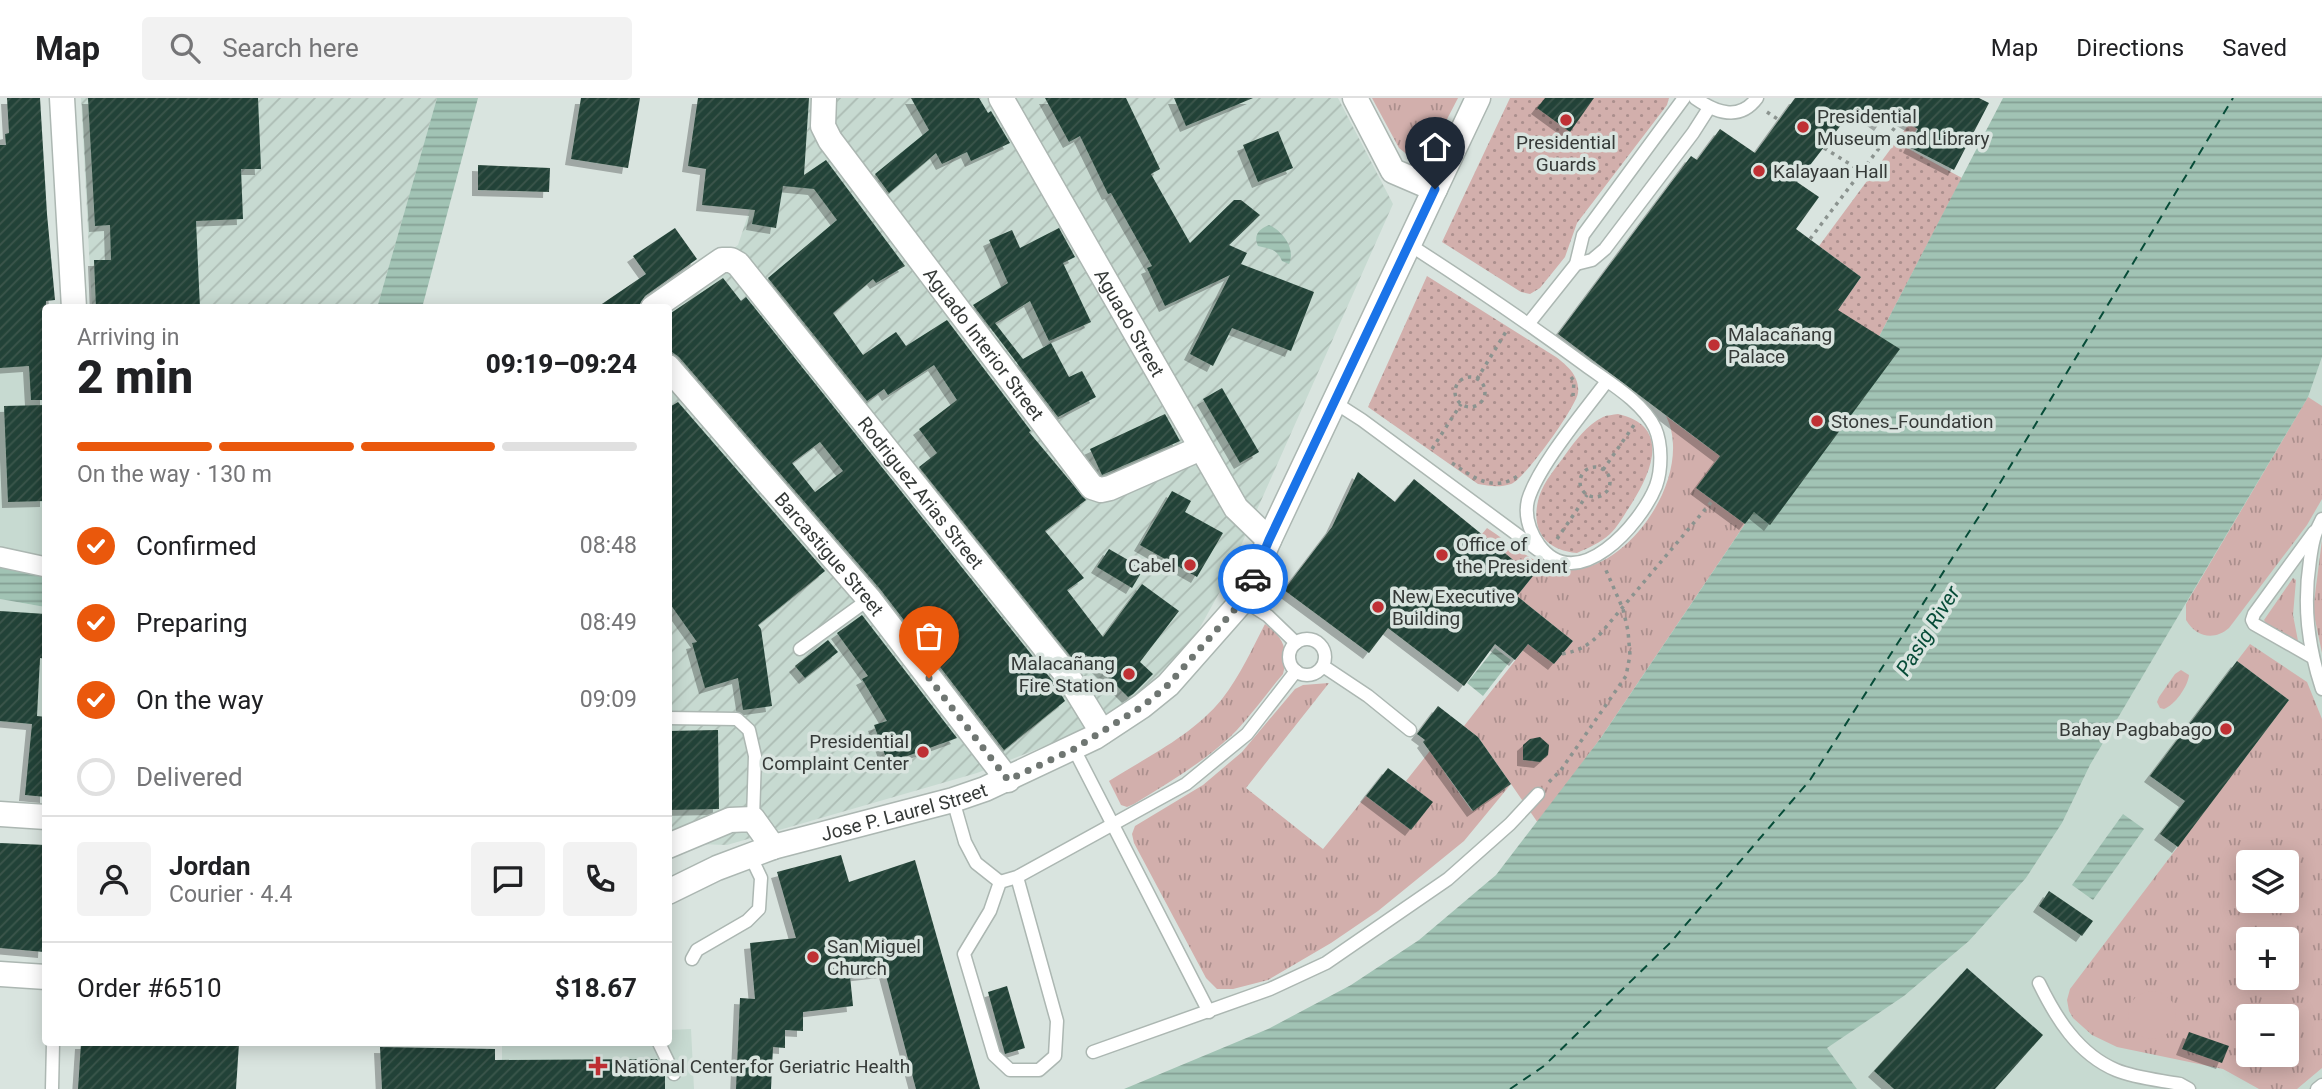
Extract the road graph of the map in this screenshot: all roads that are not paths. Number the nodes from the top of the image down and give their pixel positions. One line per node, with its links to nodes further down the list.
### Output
1 (62, 98): 13 (street)
2 (824, 98): 19 (street, Aguado Interior Street)
3 (1000, 98): 19 (street, Aguado Street)
4 (1356, 98): 10 (street)
5 (1478, 98): 10 (street, Jose P. Laurel Street)
6 (1684, 98): 12 (lane)
7 (1695, 98): 9 (lane)
8 (1757, 98): 9 (lane)
9 (1709, 108): 12 (lane)
10 (1435, 189): 11 (street, Jose P. Laurel Street)
11 (1410, 245): 15 (lane); 18 (street, Jose P. Laurel Street)
12 (1576, 264): 15 (lane)
13 (74, 304)
14 (659, 304): 36 (street, Rodriguez Arias Street)
15 (1529, 323): 17 (lane)
16 (672, 374): 26 (street, Barcastigue Street)
17 (1607, 381): 23 (lane); 23 (lane)
18 (1334, 402): 22 (street, Jose P. Laurel Street); 23 (lane)
19 (1201, 448): 22 (street, Aguado Street)
20 (2322, 519): 21 (lane)
21 (2314, 532): 30 (lane); 30 (lane)
22 (1269, 540): 27 (street, Jose P. Laurel Street)
23 (1547, 556)
24 (0, 557): 25 (street)
25 (42, 566)
26 (869, 599): 29 (lane); 38 (street, Barcastigue Street)
27 (1243, 600): 28 (lane); 36 (street, Jose P. Laurel Street)
28 (1296, 643): 31 (lane); 32 (lane)
29 (800, 649)
30 (2312, 657): 33 (lane)
31 (1322, 666): 32 (lane); 35 (lane)
32 (1296, 671): 44 (lane)
33 (2322, 689)
34 (672, 718): 43 (lane)
35 (1410, 730)
36 (1102, 732): 37 (street, Jose P. Laurel Street)
37 (1074, 749): 38 (street, Jose P. Laurel Street); 44 (lane)
38 (1008, 780): 40 (street, Jose P. Laurel Street)
39 (1538, 794): 54 (lane)
40 (953, 800): 46 (street, Jose P. Laurel Street); 48 (lane)
41 (0, 814): 42 (street)
42 (42, 817)
43 (753, 819): 45 (street); 46 (street)
44 (1115, 825): 47 (lane); 54 (lane)
45 (672, 844)
46 (761, 851): 49 (street, Jose P. Laurel Street); 50 (lane)
47 (1017, 877): 48 (lane); 48 (lane)
48 (1000, 883)
49 (672, 890)
50 (692, 959)
51 (0, 974): 52 (street)
52 (42, 977)
53 (2039, 982): 61 (lane)
54 (1209, 1012): 57 (lane)
55 (53, 1046): 60 (lane)
56 (660, 1046): 58 (lane)
57 (1093, 1052)
58 (674, 1074)
59 (2322, 1085): 62 (lane)
60 (52, 1089)
61 (2189, 1089)
62 (2317, 1089)

